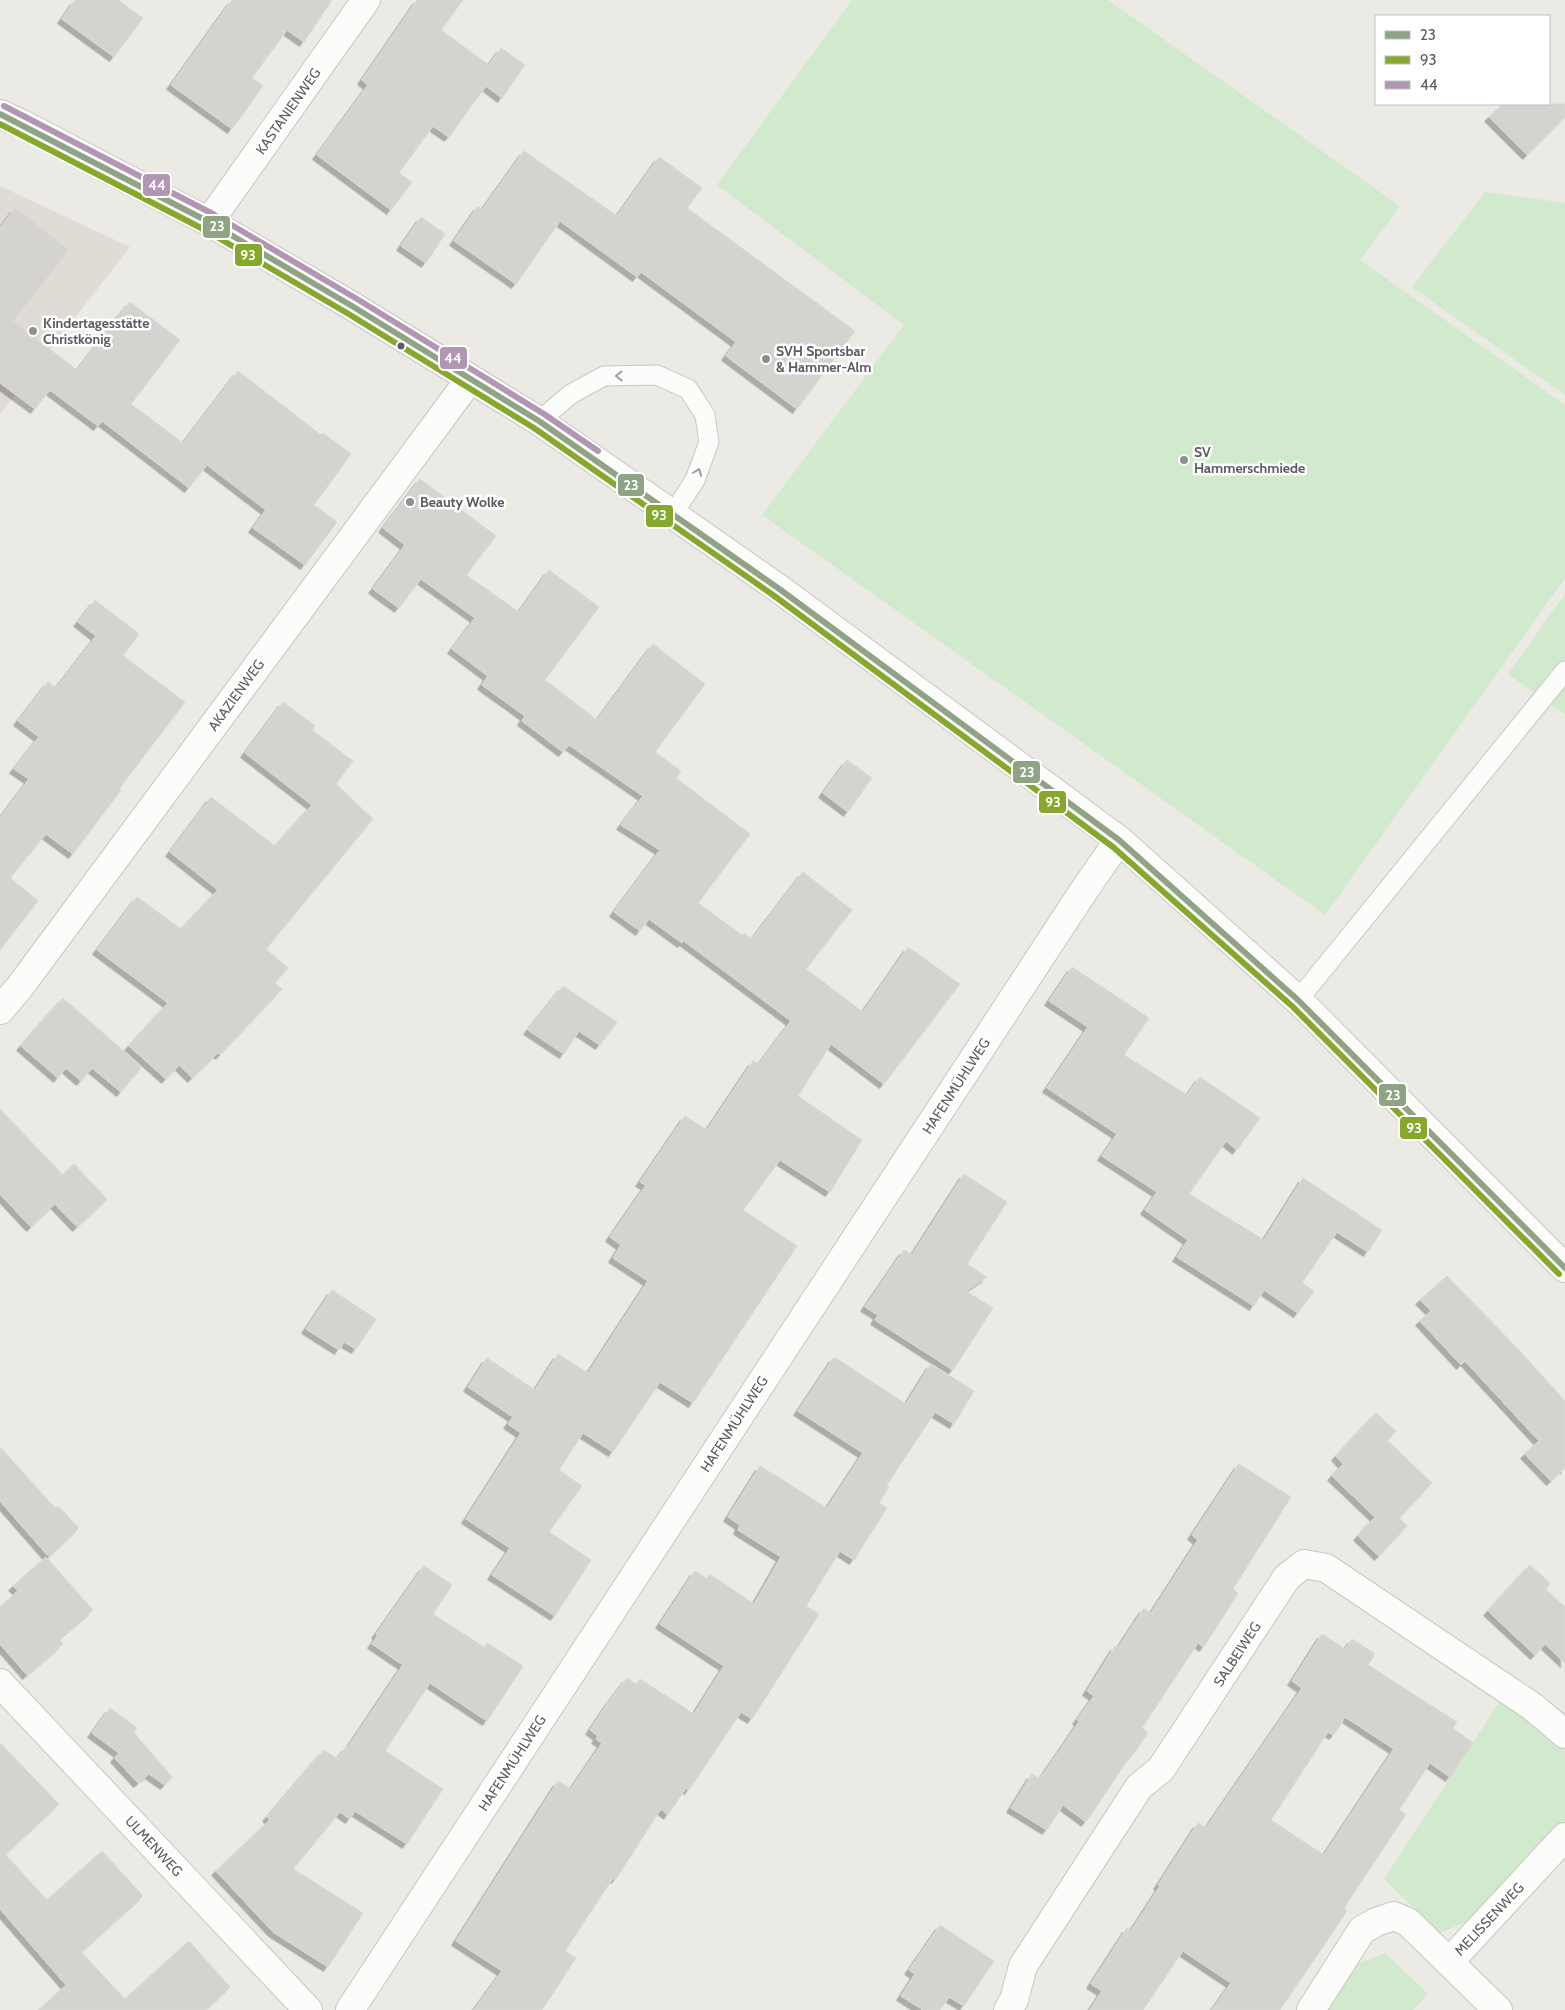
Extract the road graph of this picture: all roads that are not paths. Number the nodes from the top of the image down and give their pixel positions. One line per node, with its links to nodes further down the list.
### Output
1 (366, 0): 3 (street, KASTANIENWEG)
2 (0, 114): 3 (street)
3 (209, 222): 4 (street)
4 (470, 379): 5 (street); 10 (street, AKAZIENWEG)
5 (539, 421): 6 (street); 6 (lane, one-way to 5)
6 (673, 514): 8 (street)
7 (1565, 670): 9 (lane)
8 (1119, 840): 9 (street); 17 (street, HAFENMÜHLWEG)
9 (1298, 1000): 11 (street)
10 (0, 1010)
11 (1565, 1268)
12 (0, 1683): 16 (street, ULMENWEG)
13 (1565, 1734): 18 (street, SALBEIWEG)
14 (1565, 1837): 15 (street, MELISSENWEG)
15 (1448, 1962): 19 (street, MELISSENWEG); 20 (street)
16 (308, 2010)
17 (350, 2010)
18 (1008, 2010)
19 (1310, 2010)
20 (1498, 2010)

